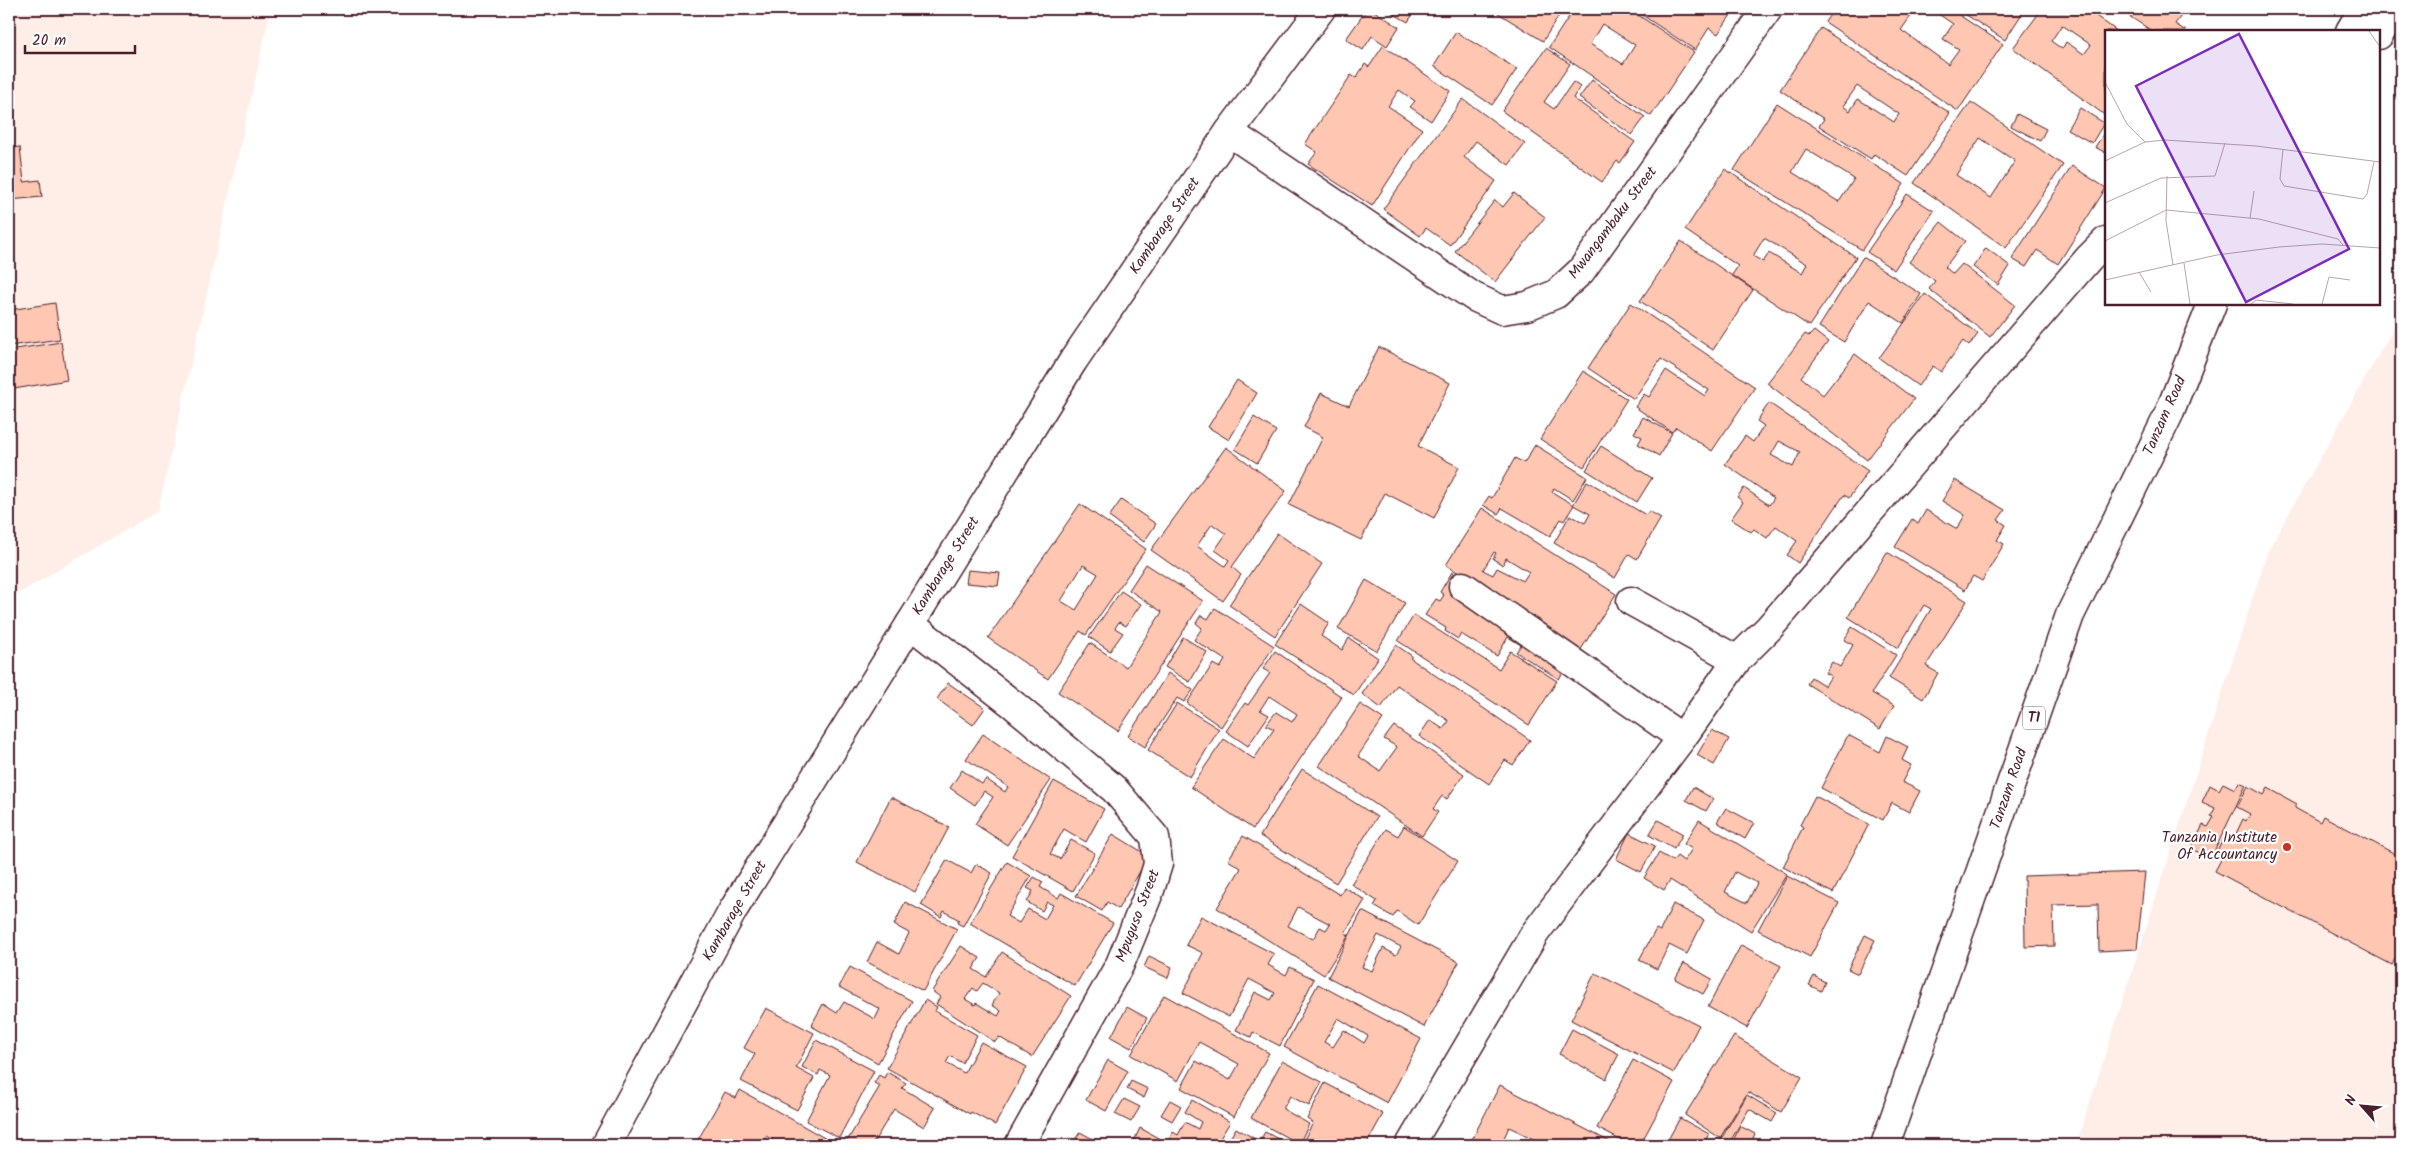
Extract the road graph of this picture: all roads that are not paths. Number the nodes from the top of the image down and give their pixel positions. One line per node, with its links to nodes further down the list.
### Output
1 (1321, 9): 7 (main road, Kambarage Street)
2 (1768, 9): 7 (main road, Mwangambaku Street)
3 (2363, 9): 5 (main road)
4 (2395, 9): 6 (main road)
5 (2351, 30)
6 (2380, 33)
7 (1229, 132): 12 (main road, Kambarage Street)
8 (2105, 242): 13 (main road)
9 (2212, 305): 18 (main road, Tanzam Road / T1)
10 (1463, 586): 14 (main road)
11 (1631, 602): 13 (main road)
12 (910, 624): 15 (main road, Kambarage Street); 16 (main road, Mpuguso Street)
13 (1737, 660): 14 (main road)
14 (1682, 738): 17 (main road)
15 (606, 1145)
16 (1019, 1145)
17 (1410, 1145)
18 (1885, 1145)

